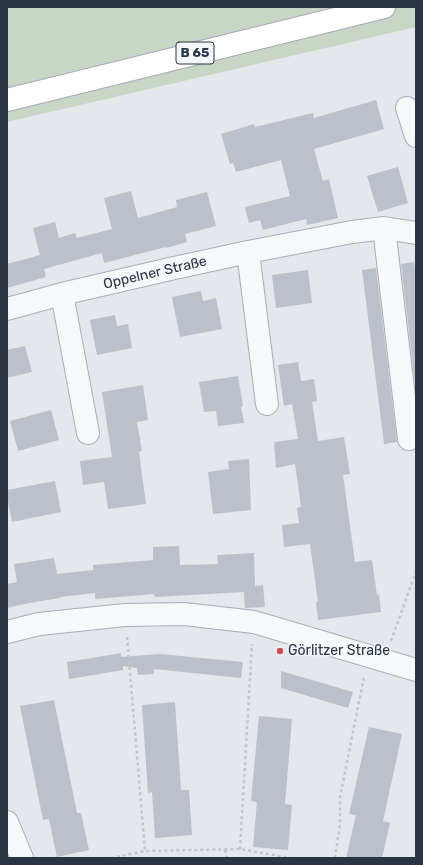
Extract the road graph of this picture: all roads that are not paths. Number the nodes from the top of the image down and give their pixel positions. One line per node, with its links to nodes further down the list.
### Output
1 (384, 7): 2 (main road, B 65)
2 (7, 100)
3 (407, 108): 4 (street)
4 (416, 136)
5 (384, 228): 6 (street, Oppelner Straße); 7 (street, Oppelner Straße); 12 (street)
6 (416, 233)
7 (248, 252): 8 (street, Oppelner Straße); 10 (street)
8 (62, 294): 9 (street, Oppelner Straße); 11 (street)
9 (7, 309)
10 (267, 404)
11 (88, 433)
12 (409, 439)
13 (7, 632): 14 (street)
14 (416, 670)
15 (7, 822): 16 (street)
16 (22, 858)

